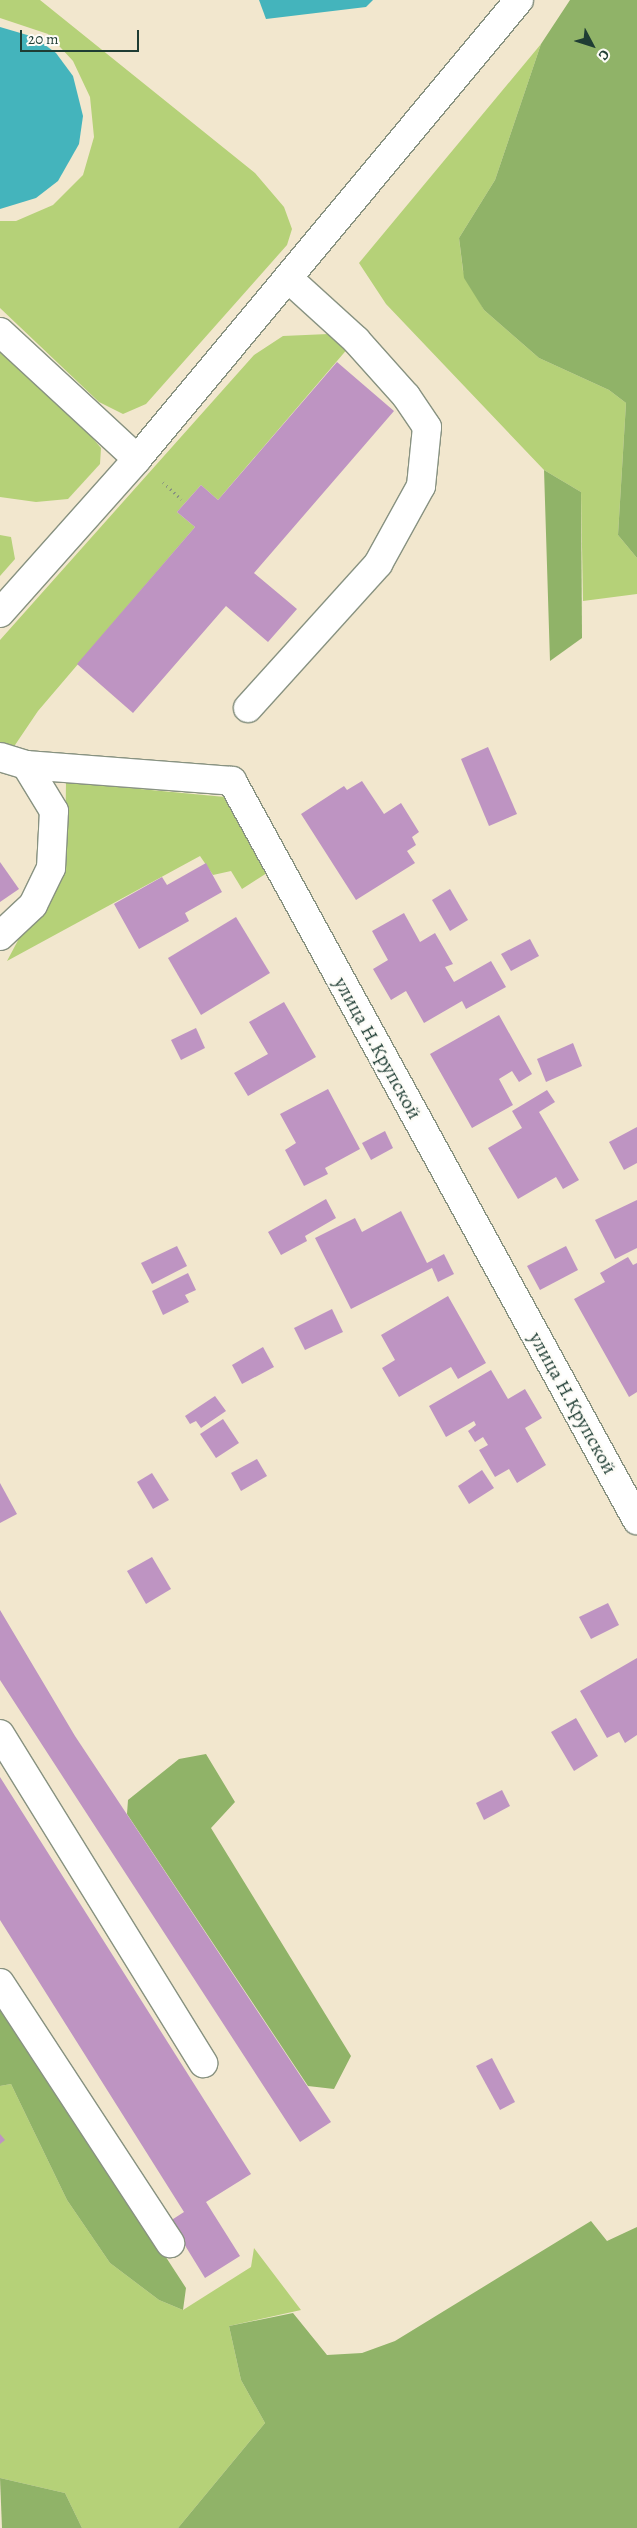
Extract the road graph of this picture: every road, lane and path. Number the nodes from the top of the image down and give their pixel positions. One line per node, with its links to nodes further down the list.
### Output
1 (520, 0): 2 (street)
2 (289, 278): 4 (street); 6 (street)
3 (0, 332): 4 (street)
4 (137, 458): 5 (street)
5 (0, 612)
6 (248, 708)
7 (0, 757): 8 (street, улица Н.Крупской)
8 (26, 765): 9 (street); 10 (street, улица Н.Крупской)
9 (0, 936)
10 (637, 1520)
11 (0, 1734): 13 (street)
12 (0, 1983): 14 (street)
13 (203, 2063)
14 (170, 2243)

